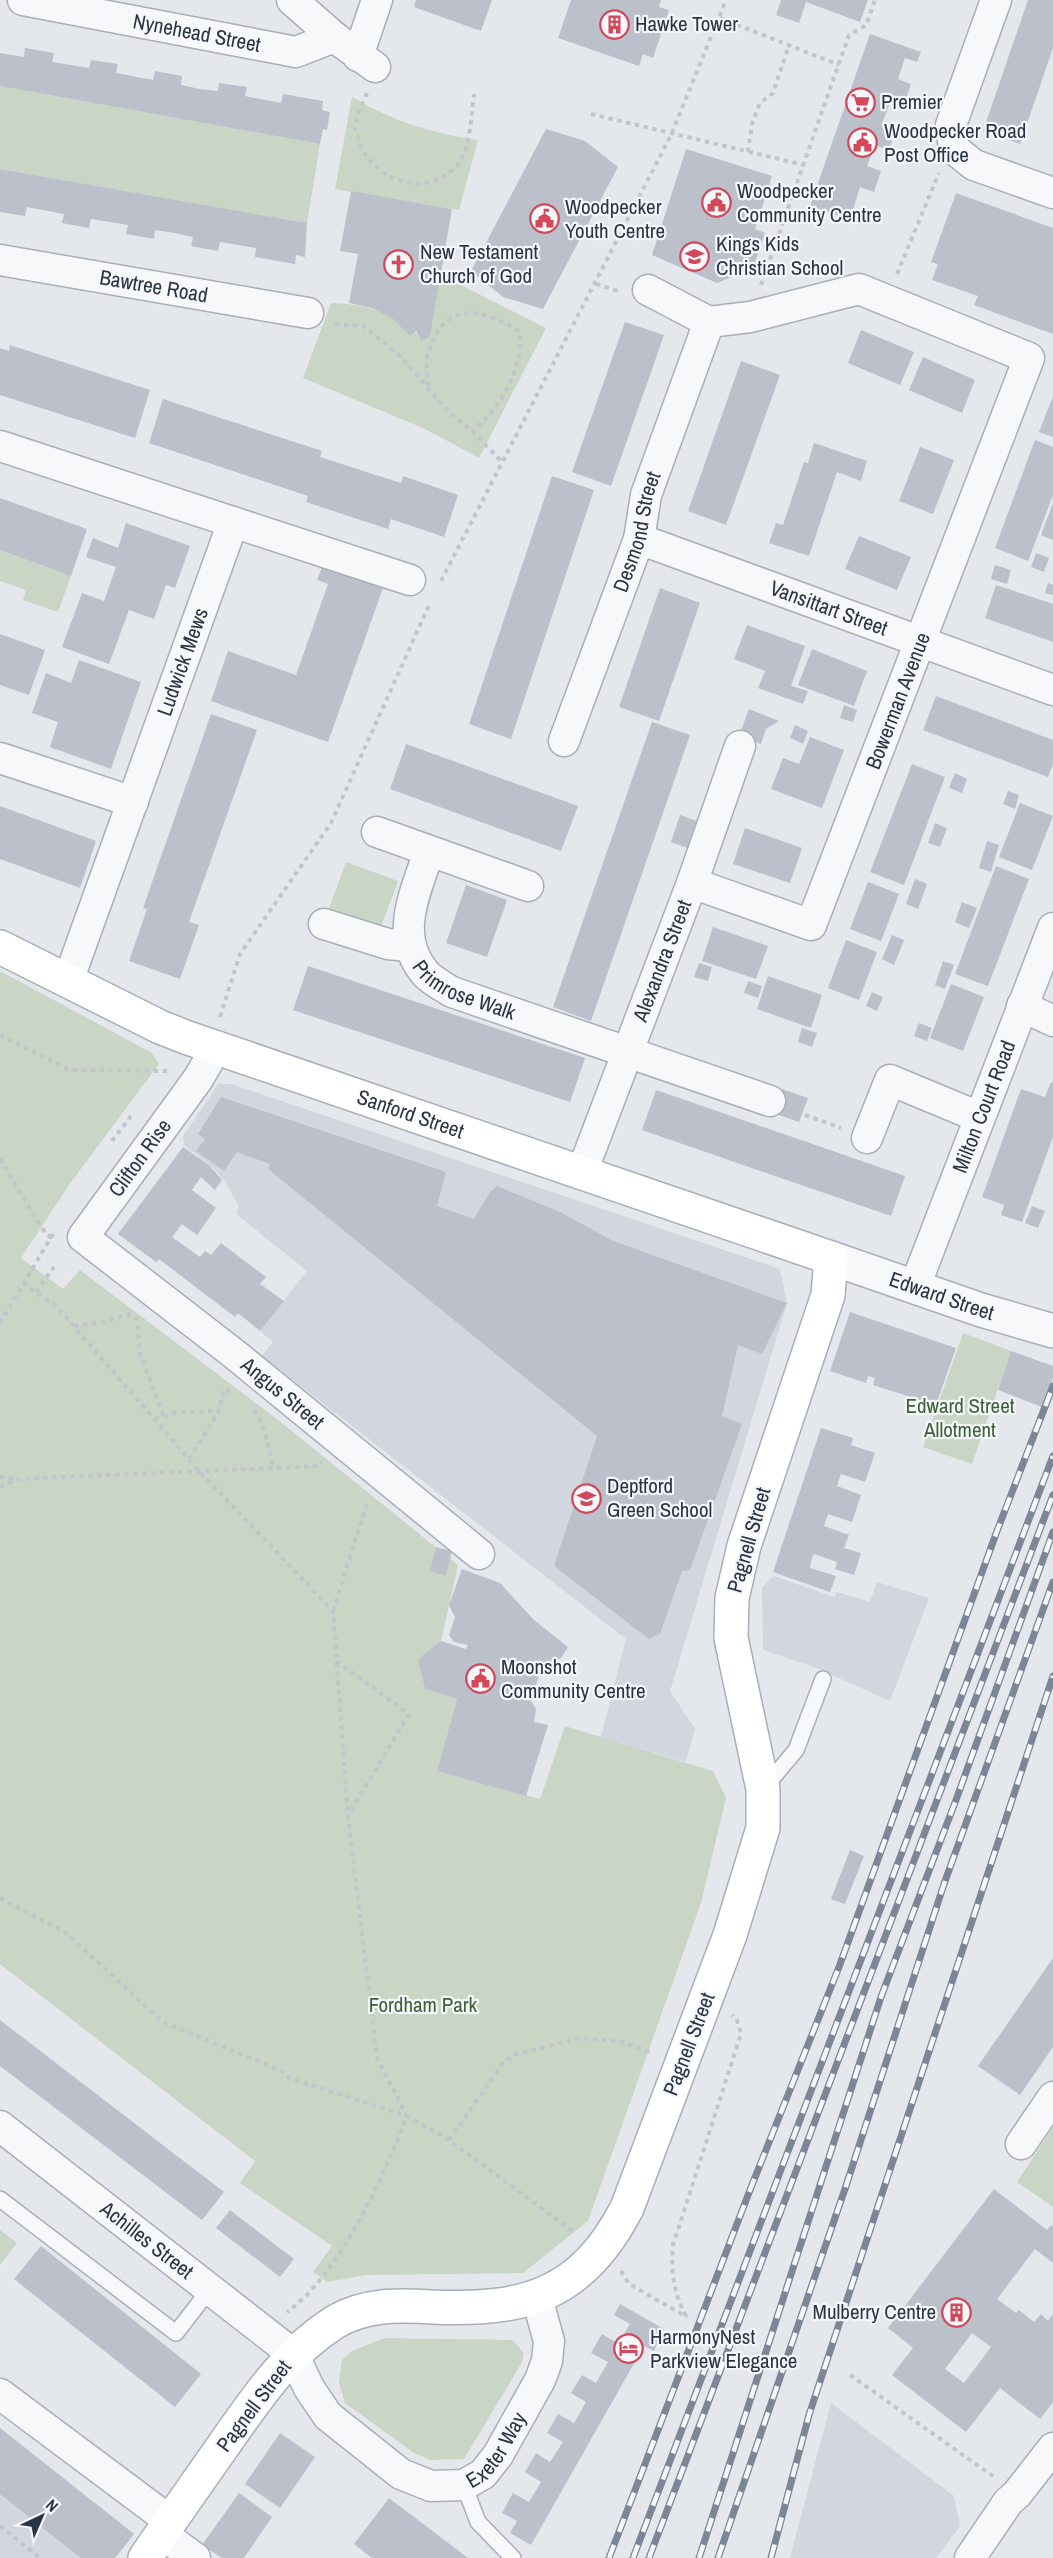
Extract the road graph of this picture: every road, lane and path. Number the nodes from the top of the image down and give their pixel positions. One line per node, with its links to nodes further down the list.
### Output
1 (23, 0): 8 (street, Nynehead Street)
2 (292, 0): 8 (street)
3 (377, 0): 10 (street)
4 (726, 0): 7 (path)
5 (875, 0): 11 (path)
6 (996, 0): 16 (street)
7 (720, 18): 9 (path); 14 (path)
8 (334, 37): 10 (street)
9 (789, 45): 11 (path); 17 (path)
10 (366, 61): 12 (path)
11 (839, 65): 18 (path)
12 (474, 94)
13 (591, 114): 14 (path)
14 (671, 135): 15 (path); 17 (path)
15 (665, 147)
16 (954, 149): 19 (street); 22 (path)
17 (748, 152): 18 (path)
18 (804, 165): 24 (path)
19 (1053, 194)
20 (0, 260): 23 (street, Bawtree Road)
21 (648, 290): 25 (street)
22 (886, 299): 24 (street); 33 (street, Bowerman Avenue)
23 (308, 313): 26 (path)
24 (750, 317): 25 (street)
25 (709, 322): 31 (street, Desmond Street)
26 (428, 386): 27 (path); 27 (path)
27 (472, 431): 29 (path)
28 (0, 446): 30 (street)
29 (503, 463)
30 (233, 522): 32 (street); 38 (street, Ludwick Mews)
31 (639, 539): 33 (street, Vansittart Street); 35 (street, Desmond Street)
32 (410, 580)
33 (921, 642): 34 (street, Vansittart Street); 41 (street, Bowerman Avenue)
34 (1053, 690)
35 (564, 741)
36 (740, 746): 41 (street, Alexandra Street)
37 (0, 758): 38 (street)
38 (133, 802): 47 (street, Ludwick Mews)
39 (377, 832): 40 (street)
40 (429, 851): 42 (street); 45 (street, Primrose Walk)
41 (692, 883): 52 (street, Alexandra Street)
42 (528, 886)
43 (324, 924): 45 (street)
44 (1053, 928): 48 (street, Milton Court Road)
45 (409, 946): 52 (street, Primrose Walk)
46 (0, 947): 47 (main road, Sanford Street)
47 (68, 981): 51 (main road, Sanford Street)
48 (1022, 1006): 49 (street); 56 (street, Milton Court Road)
49 (1053, 1021)
50 (0, 1035): 53 (path)
51 (211, 1045): 59 (main road, Sanford Street); 60 (street, Clifton Rise)
52 (626, 1054): 54 (street, Primrose Walk); 59 (street, Alexandra Street)
53 (168, 1071)
54 (770, 1101)
55 (805, 1115): 57 (path)
56 (979, 1116): 57 (street); 63 (street, Milton Court Road)
57 (867, 1138)
58 (0, 1159): 60 (path)
59 (582, 1172): 61 (main road, Sanford Street)
60 (69, 1239): 73 (street, Angus Street)
61 (831, 1258): 63 (street, Edward Street); 85 (main road, Pagnell Street)
62 (54, 1267): 64 (path)
63 (915, 1286): 67 (street, Edward Street)
64 (36, 1292): 65 (path); 66 (path)
65 (0, 1323)
66 (74, 1326): 71 (path); 72 (path)
67 (1053, 1331)
68 (238, 1394): 70 (path)
69 (248, 1402): 75 (path)
70 (219, 1411): 71 (path); 74 (path)
71 (164, 1417): 72 (path)
72 (155, 1419): 74 (path)
73 (339, 1440): 75 (path); 77 (street, Angus Street)
74 (189, 1459): 76 (path)
75 (273, 1469): 76 (path)
76 (200, 1472): 79 (path); 82 (path)
77 (379, 1473): 81 (street, Angus Street); 82 (path)
78 (0, 1477): 79 (path)
79 (18, 1479): 80 (path)
80 (0, 1487)
81 (478, 1554)
82 (333, 1611): 83 (path)
83 (336, 1661): 86 (path); 86 (path)
84 (823, 1679): 85 (lane)
85 (763, 1789): 99 (main road, Pagnell Street)
86 (348, 1817): 91 (path)
87 (0, 1898): 91 (path)
88 (737, 2020): 97 (path)
89 (660, 2056): 93 (path)
90 (1053, 2097): 94 (street)
91 (407, 2116): 93 (path); 100 (path)
92 (0, 2126): 98 (street, Achilles Street)
93 (449, 2140): 96 (path)
94 (1021, 2144)
95 (0, 2199): 98 (lane)
96 (579, 2237)
97 (616, 2263)
98 (210, 2289): 101 (street, Achilles Street)
99 (537, 2298): 101 (main road, Pagnell Street); 105 (street, Exeter Way)
100 (283, 2315)
101 (293, 2354): 105 (street, Exeter Way); 108 (main road, Pagnell Street)
102 (850, 2375): 106 (path)
103 (0, 2394): 108 (street)
104 (1053, 2448): 106 (street)
105 (464, 2485): 111 (lane)
106 (1009, 2488): 112 (street)
107 (0, 2526): 109 (path)
108 (159, 2538): 110 (street)
109 (40, 2558)
110 (195, 2558)
111 (513, 2558)
112 (970, 2558)

